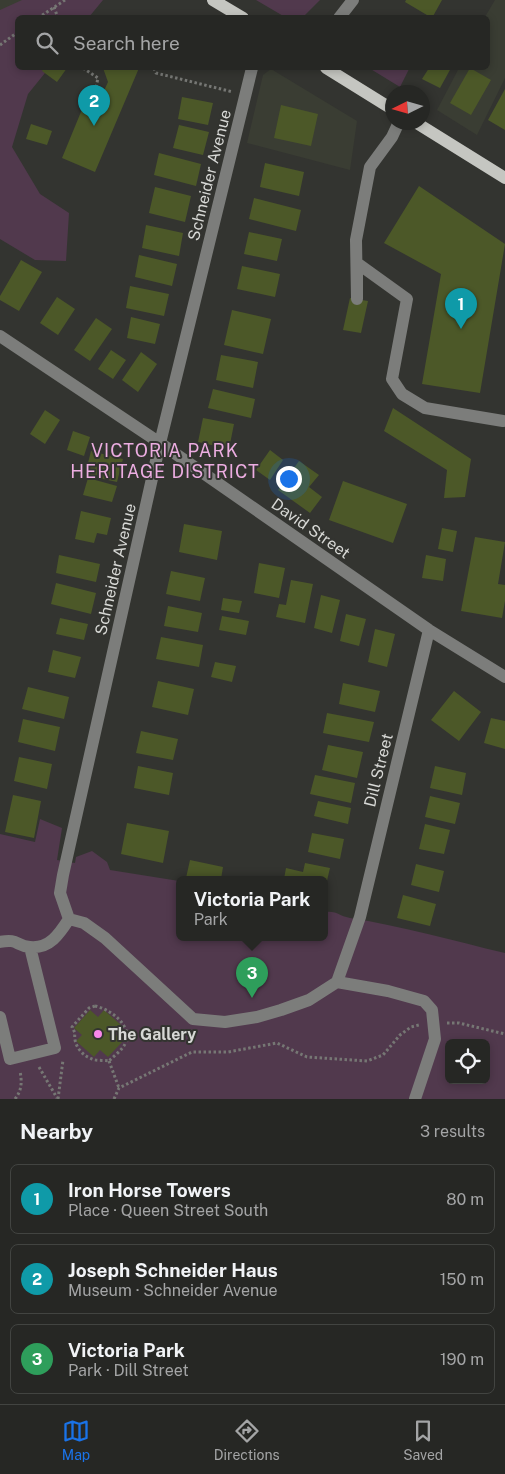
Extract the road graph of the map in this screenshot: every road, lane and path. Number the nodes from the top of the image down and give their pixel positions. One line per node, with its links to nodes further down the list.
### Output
1 (65, 0): 4 (path)
2 (213, 0): 7 (main road)
3 (353, 0): 8 (street)
4 (54, 7): 5 (path); 6 (path)
5 (42, 15)
6 (57, 15)
7 (238, 15)
8 (341, 15)
9 (15, 34): 10 (path)
10 (0, 45)
11 (85, 70): 15 (path)
12 (155, 70): 16 (path)
13 (252, 70): 16 (street, Schneider Avenue)
14 (329, 70): 17 (main road)
15 (96, 92)
16 (246, 95): 23 (street, Schneider Avenue)
17 (385, 104)
18 (395, 130): 22 (street)
19 (428, 130): 20 (main road)
20 (505, 178)
21 (0, 336): 23 (street, David Street)
22 (503, 421)
23 (160, 443): 24 (street, David Street); 26 (street, Schneider Avenue)
24 (429, 630): 25 (street, David Street); 29 (street, Dill Street)
25 (505, 677)
26 (69, 918): 28 (street); 29 (street)
27 (0, 942): 28 (street)
28 (30, 947): 30 (street)
29 (337, 982): 42 (street)
30 (0, 1017)
31 (447, 1022): 33 (path)
32 (427, 1023): 38 (path)
33 (505, 1034)
34 (63, 1057): 40 (path)
35 (109, 1061): 35 (path); 38 (path)
36 (37, 1064): 40 (path)
37 (19, 1068): 39 (path)
38 (119, 1088): 41 (path)
39 (15, 1099)
40 (58, 1099)
41 (114, 1099)
42 (415, 1099)

